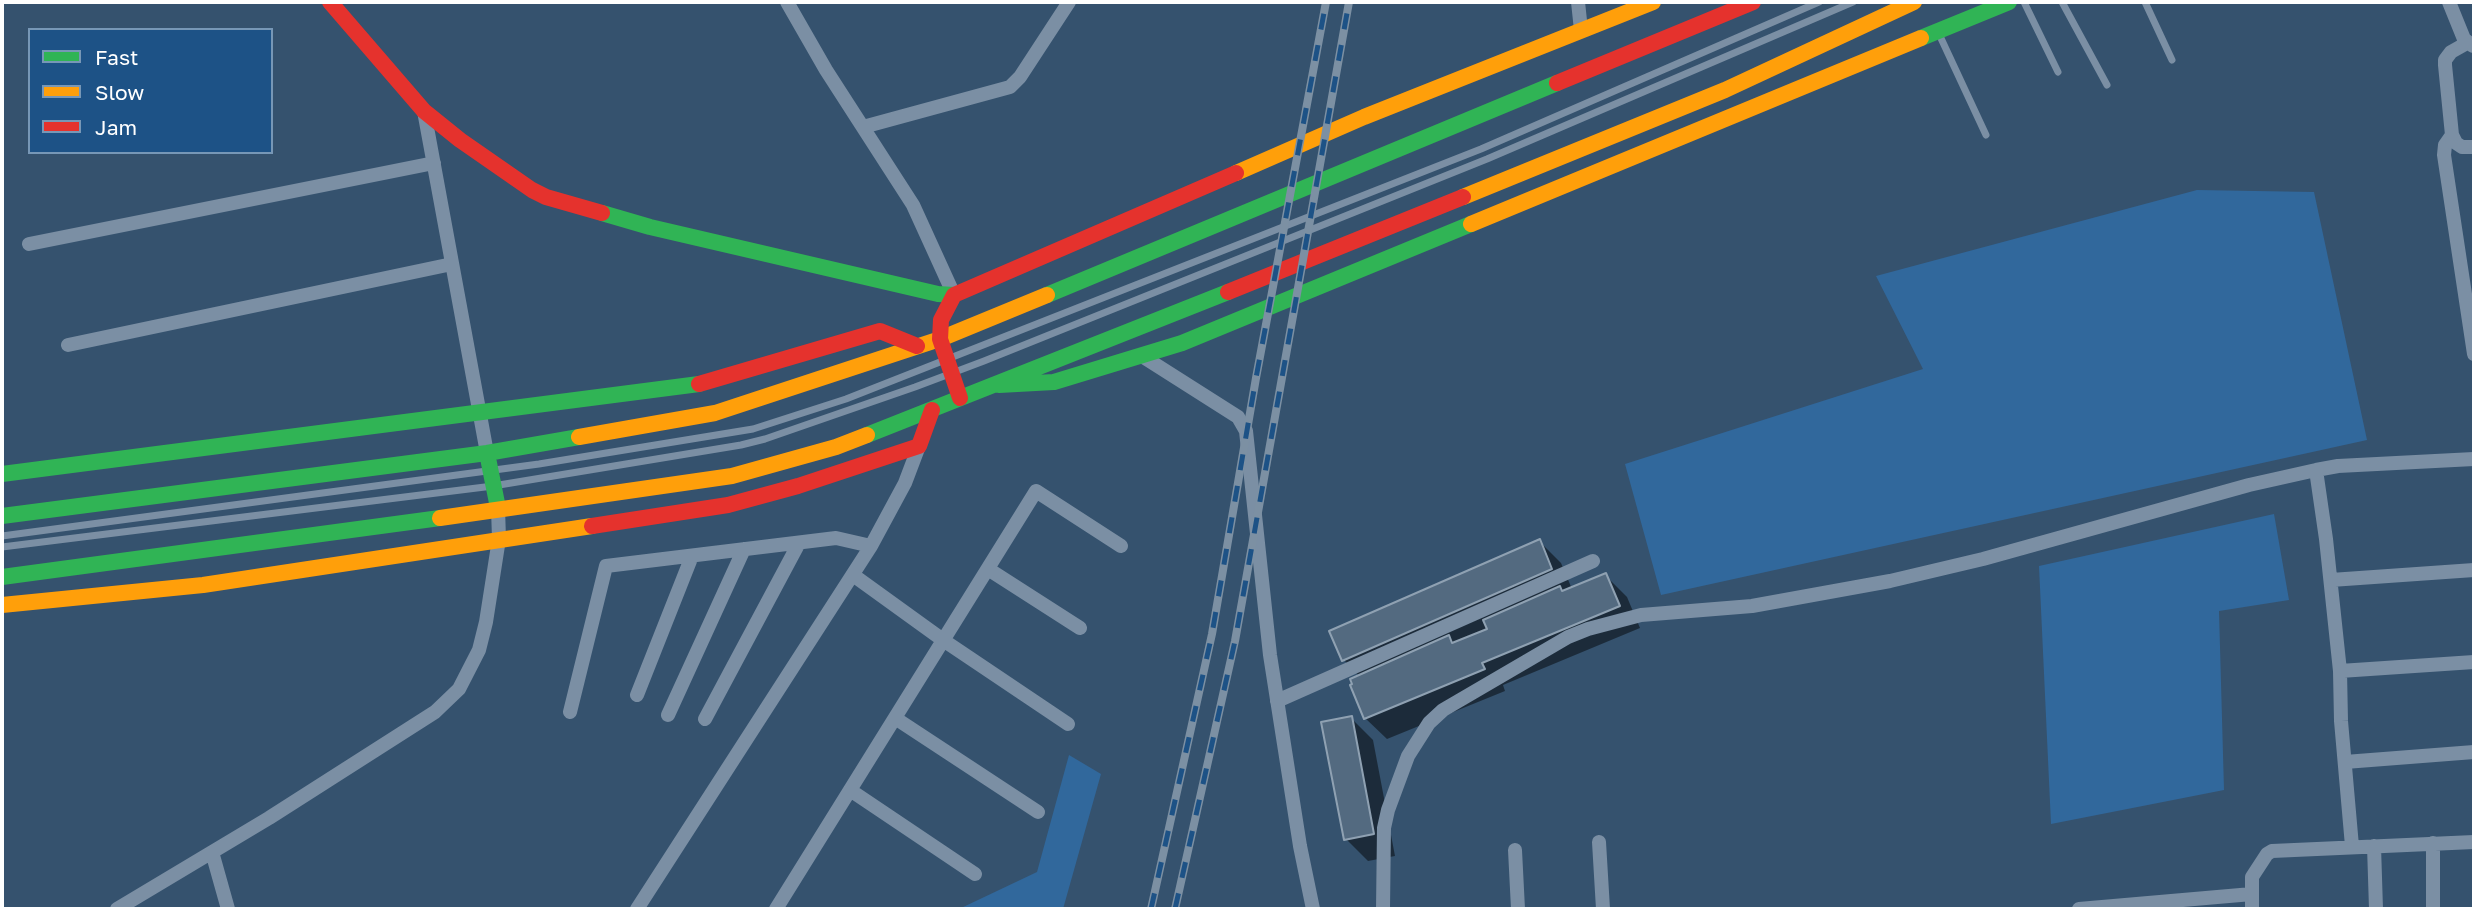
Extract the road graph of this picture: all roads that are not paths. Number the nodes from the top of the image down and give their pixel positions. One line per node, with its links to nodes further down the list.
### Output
1 (330, 2): 21 (street)
2 (787, 2): 22 (street)
3 (1069, 2): 22 (street)
4 (1578, 2): 15 (street)
5 (1653, 2): 15 (street)
6 (1753, 2): 30 (street)
7 (1819, 2): 35 (lane)
8 (1853, 2): 35 (lane)
9 (1914, 2): 36 (street)
10 (2009, 2): 16 (street)
11 (2024, 2): 19 (lane)
12 (2062, 2): 20 (lane)
13 (2145, 2): 18 (lane)
14 (2449, 2): 17 (street)
15 (1581, 30): 29 (street)
16 (1938, 31): 23 (lane); 34 (street)
17 (2471, 45): 24 (street)
18 (2172, 60)
19 (2058, 72)
20 (2107, 85)
21 (424, 111): 26 (street); 29 (street)
22 (863, 127): 29 (street)
23 (1986, 135)
24 (2452, 135): 25 (street); 33 (street)
25 (2474, 147)
26 (434, 163): 27 (street); 28 (street)
27 (29, 244)
28 (452, 264): 31 (street); 39 (street)
29 (954, 295): 30 (street)
30 (940, 339): 32 (street); 35 (street)
31 (68, 345)
32 (917, 346): 39 (street); 41 (street)
33 (2474, 354)
34 (1142, 356): 36 (street); 68 (street)
35 (949, 366): 37 (street); 45 (lane); 45 (lane)
36 (994, 385): 37 (street)
37 (960, 398): 38 (street)
38 (932, 410): 40 (street); 46 (street)
39 (480, 414): 41 (street); 44 (street)
40 (919, 446): 49 (street); 51 (street)
41 (487, 453): 45 (street); 47 (street)
42 (2474, 459): 43 (street)
43 (2315, 470): 61 (street); 92 (street)
44 (2, 474)
45 (492, 478): 46 (street); 48 (lane); 53 (lane)
46 (498, 508): 49 (street); 60 (street)
47 (2, 516)
48 (2, 536)
49 (499, 539): 62 (street); 84 (street)
50 (799, 543): 51 (street); 54 (street); 72 (street)
51 (871, 546): 59 (street)
52 (1121, 546): 57 (street)
53 (2, 547)
54 (744, 549): 55 (street); 70 (street)
55 (692, 555): 67 (street); 69 (street)
56 (1593, 561): 68 (street)
57 (988, 569): 63 (street); 64 (street)
58 (2474, 570): 61 (street)
59 (853, 575): 64 (street); 89 (street)
60 (2, 577)
61 (2331, 580): 66 (street)
62 (2, 605)
63 (1080, 628)
64 (943, 640): 71 (street); 73 (street)
65 (2474, 662): 66 (street)
66 (2340, 671): 75 (street)
67 (637, 695)
68 (1278, 701): 91 (street)
69 (570, 712)
70 (668, 715)
71 (895, 718): 76 (street); 77 (street)
72 (705, 719)
73 (1068, 724)
74 (2474, 752): 75 (street)
75 (2345, 762): 81 (street)
76 (850, 790): 85 (street); 90 (street)
77 (1038, 812)
78 (1599, 842): 94 (street)
79 (2474, 842): 80 (street)
80 (2433, 843): 82 (street); 98 (street)
81 (2352, 846): 82 (street); 86 (street)
82 (2374, 846): 97 (street)
83 (1515, 850): 93 (street)
84 (212, 852): 87 (street); 88 (street)
85 (975, 874)
86 (2252, 894): 95 (street); 96 (street)
87 (117, 909)
88 (228, 909)
89 (637, 909)
90 (776, 909)
91 (1313, 909)
92 (1383, 909)
93 (1518, 909)
94 (1603, 909)
95 (2079, 909)
96 (2252, 909)
97 (2376, 909)
98 (2433, 909)

